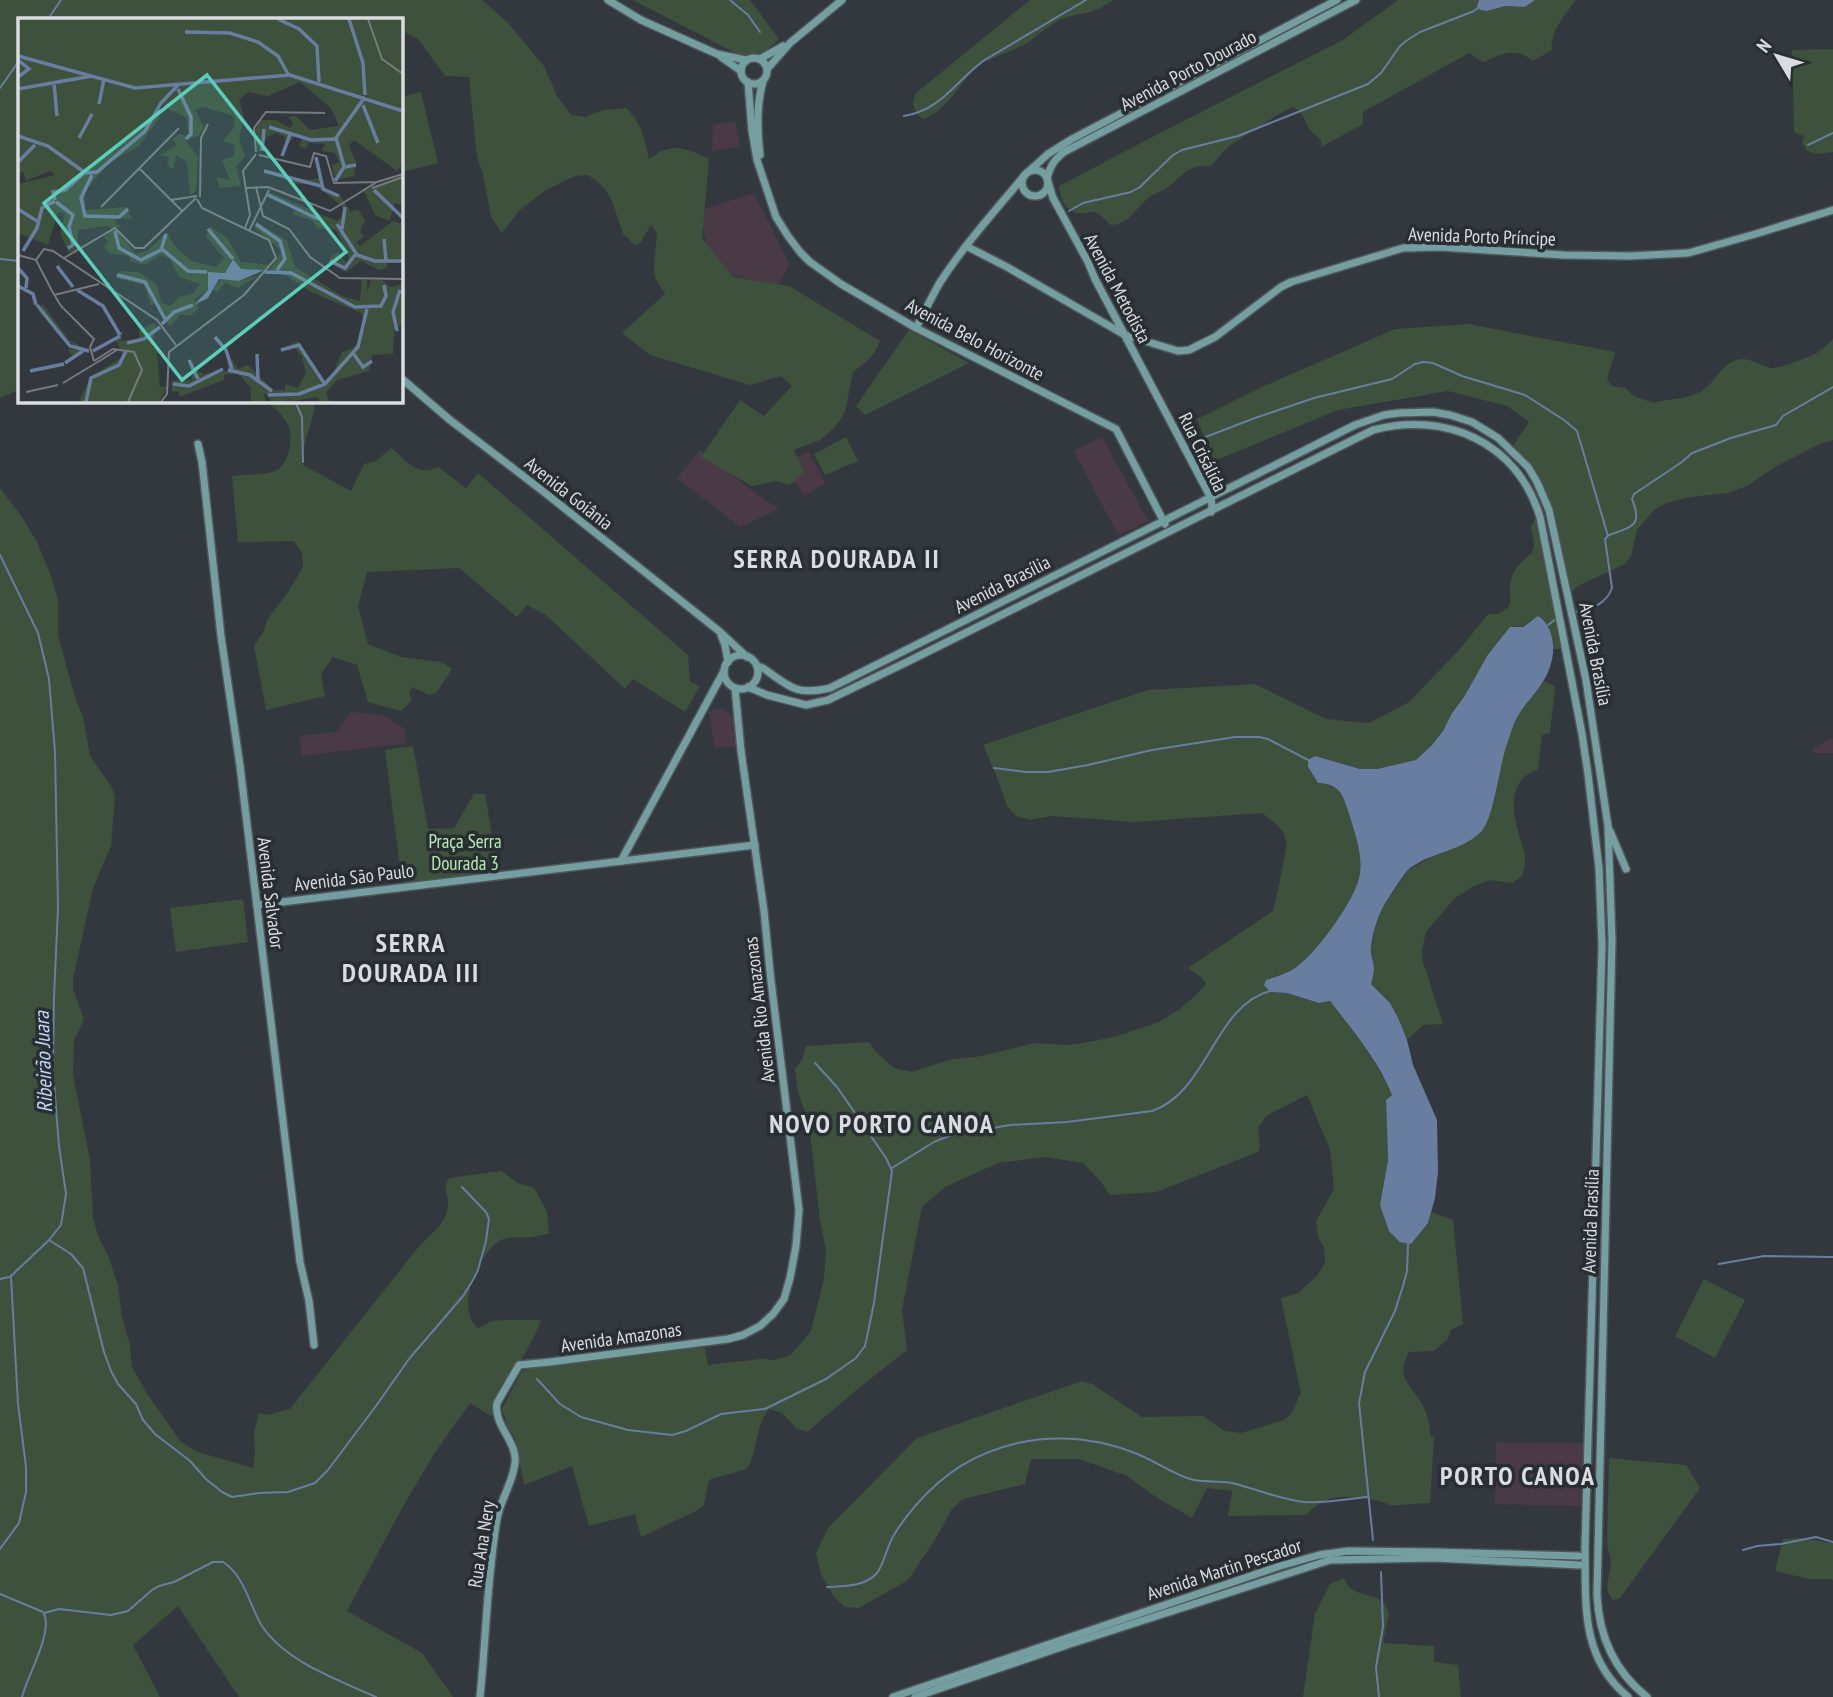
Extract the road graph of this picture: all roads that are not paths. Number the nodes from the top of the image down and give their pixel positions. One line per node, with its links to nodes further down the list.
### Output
1 (608, 0): 6 (street)
2 (842, 0): 5 (street)
3 (1337, 0): 14 (street, Avenida Porto Dourado)
4 (1356, 0): 15 (street, Avenida Porto Dourado)
5 (790, 43): 7 (street); 9 (street)
6 (717, 54): 8 (street); 10 (street)
7 (760, 59): 8 (street); 9 (street)
8 (746, 60): 10 (street)
9 (768, 68): 11 (street)
10 (741, 71): 12 (street)
11 (763, 81): 12 (street); 13 (street, Avenida Belo Horizonte)
12 (748, 82): 13 (street, Avenida Belo Horizonte)
13 (762, 173): 18 (street, Avenida Belo Horizonte)
14 (1026, 174): 15 (street); 15 (street); 17 (street, Avenida Porto Dourado)
15 (1048, 180): 19 (street, Avenida Metodista)
16 (1833, 210): 19 (street, Avenida Porto Príncipe)
17 (966, 246): 18 (street, Avenida Porto Dourado); 19 (street, Avenida Porto Príncipe)
18 (916, 328): 25 (street, Avenida Belo Horizonte)
19 (1125, 335): 21 (street, Avenida Metodista)
20 (402, 379): 33 (street, Avenida Goiânia)
21 (1163, 407): 23 (street, Rua Crisálida)
22 (198, 444): 45 (street, Avenida Salvador)
23 (1211, 498): 24 (street, Rua Crisálida); 25 (street, Avenida Brasília); 41 (street, Avenida Brasília)
24 (1210, 512): 26 (street, Avenida Brasília); 46 (street, Avenida Brasília)
25 (1163, 522): 26 (street); 27 (street, Avenida Brasília)
26 (1174, 529): 29 (street, Avenida Brasília)
27 (1080, 563): 28 (street, Avenida Brasília); 29 (street)
28 (1068, 568): 30 (street); 31 (street, Avenida Brasília)
29 (1077, 576): 30 (street, Avenida Brasília)
30 (1062, 584): 32 (street, Avenida Brasília)
31 (998, 603): 32 (street); 36 (street, Avenida Brasília)
32 (993, 618): 39 (street, Avenida Brasília)
33 (719, 631): 34 (street, Avenida Goiânia); 35 (street)
34 (747, 657): 35 (street); 36 (street)
35 (728, 662): 37 (street)
36 (757, 666): 39 (street)
37 (724, 671): 38 (street); 40 (street)
38 (734, 687): 39 (street); 40 (street); 42 (street, Avenida Rio Amazonas)
39 (748, 687)
40 (714, 691): 43 (street)
41 (1608, 826): 44 (street); 47 (street, Avenida Brasília)
42 (755, 845): 43 (street, Avenida São Paulo); 48 (street, Avenida Rio Amazonas)
43 (621, 861): 45 (street, Avenida São Paulo)
44 (1626, 869)
45 (257, 905): 49 (street, Avenida Salvador)
46 (1593, 1261): 47 (street); 50 (street, Avenida Brasília)
47 (1604, 1281): 51 (street, Avenida Brasília)
48 (727, 1339): 52 (street, Avenida Amazonas)
49 (314, 1345)
50 (1591, 1350): 51 (street); 54 (street, Avenida Brasília)
51 (1603, 1358): 53 (street, Avenida Brasília)
52 (519, 1365): 60 (street, Rua Ana Nery)
53 (1599, 1546): 54 (street); 57 (street, Avenida Brasília)
54 (1585, 1547): 55 (street); 56 (street, Avenida Brasília)
55 (1579, 1560): 56 (street); 59 (street, Avenida Martin Pescador); 59 (street, Avenida Martin Pescador)
56 (1586, 1572): 58 (street, Avenida Brasília)
57 (1604, 1634): 58 (street); 64 (street, Avenida Brasília)
58 (1590, 1635): 63 (street, Avenida Brasília)
59 (1049, 1647): 61 (street, Avenida Martin Pescador); 62 (street)
60 (480, 1697)
61 (893, 1697)
62 (915, 1697)
63 (1628, 1697)
64 (1647, 1697)

